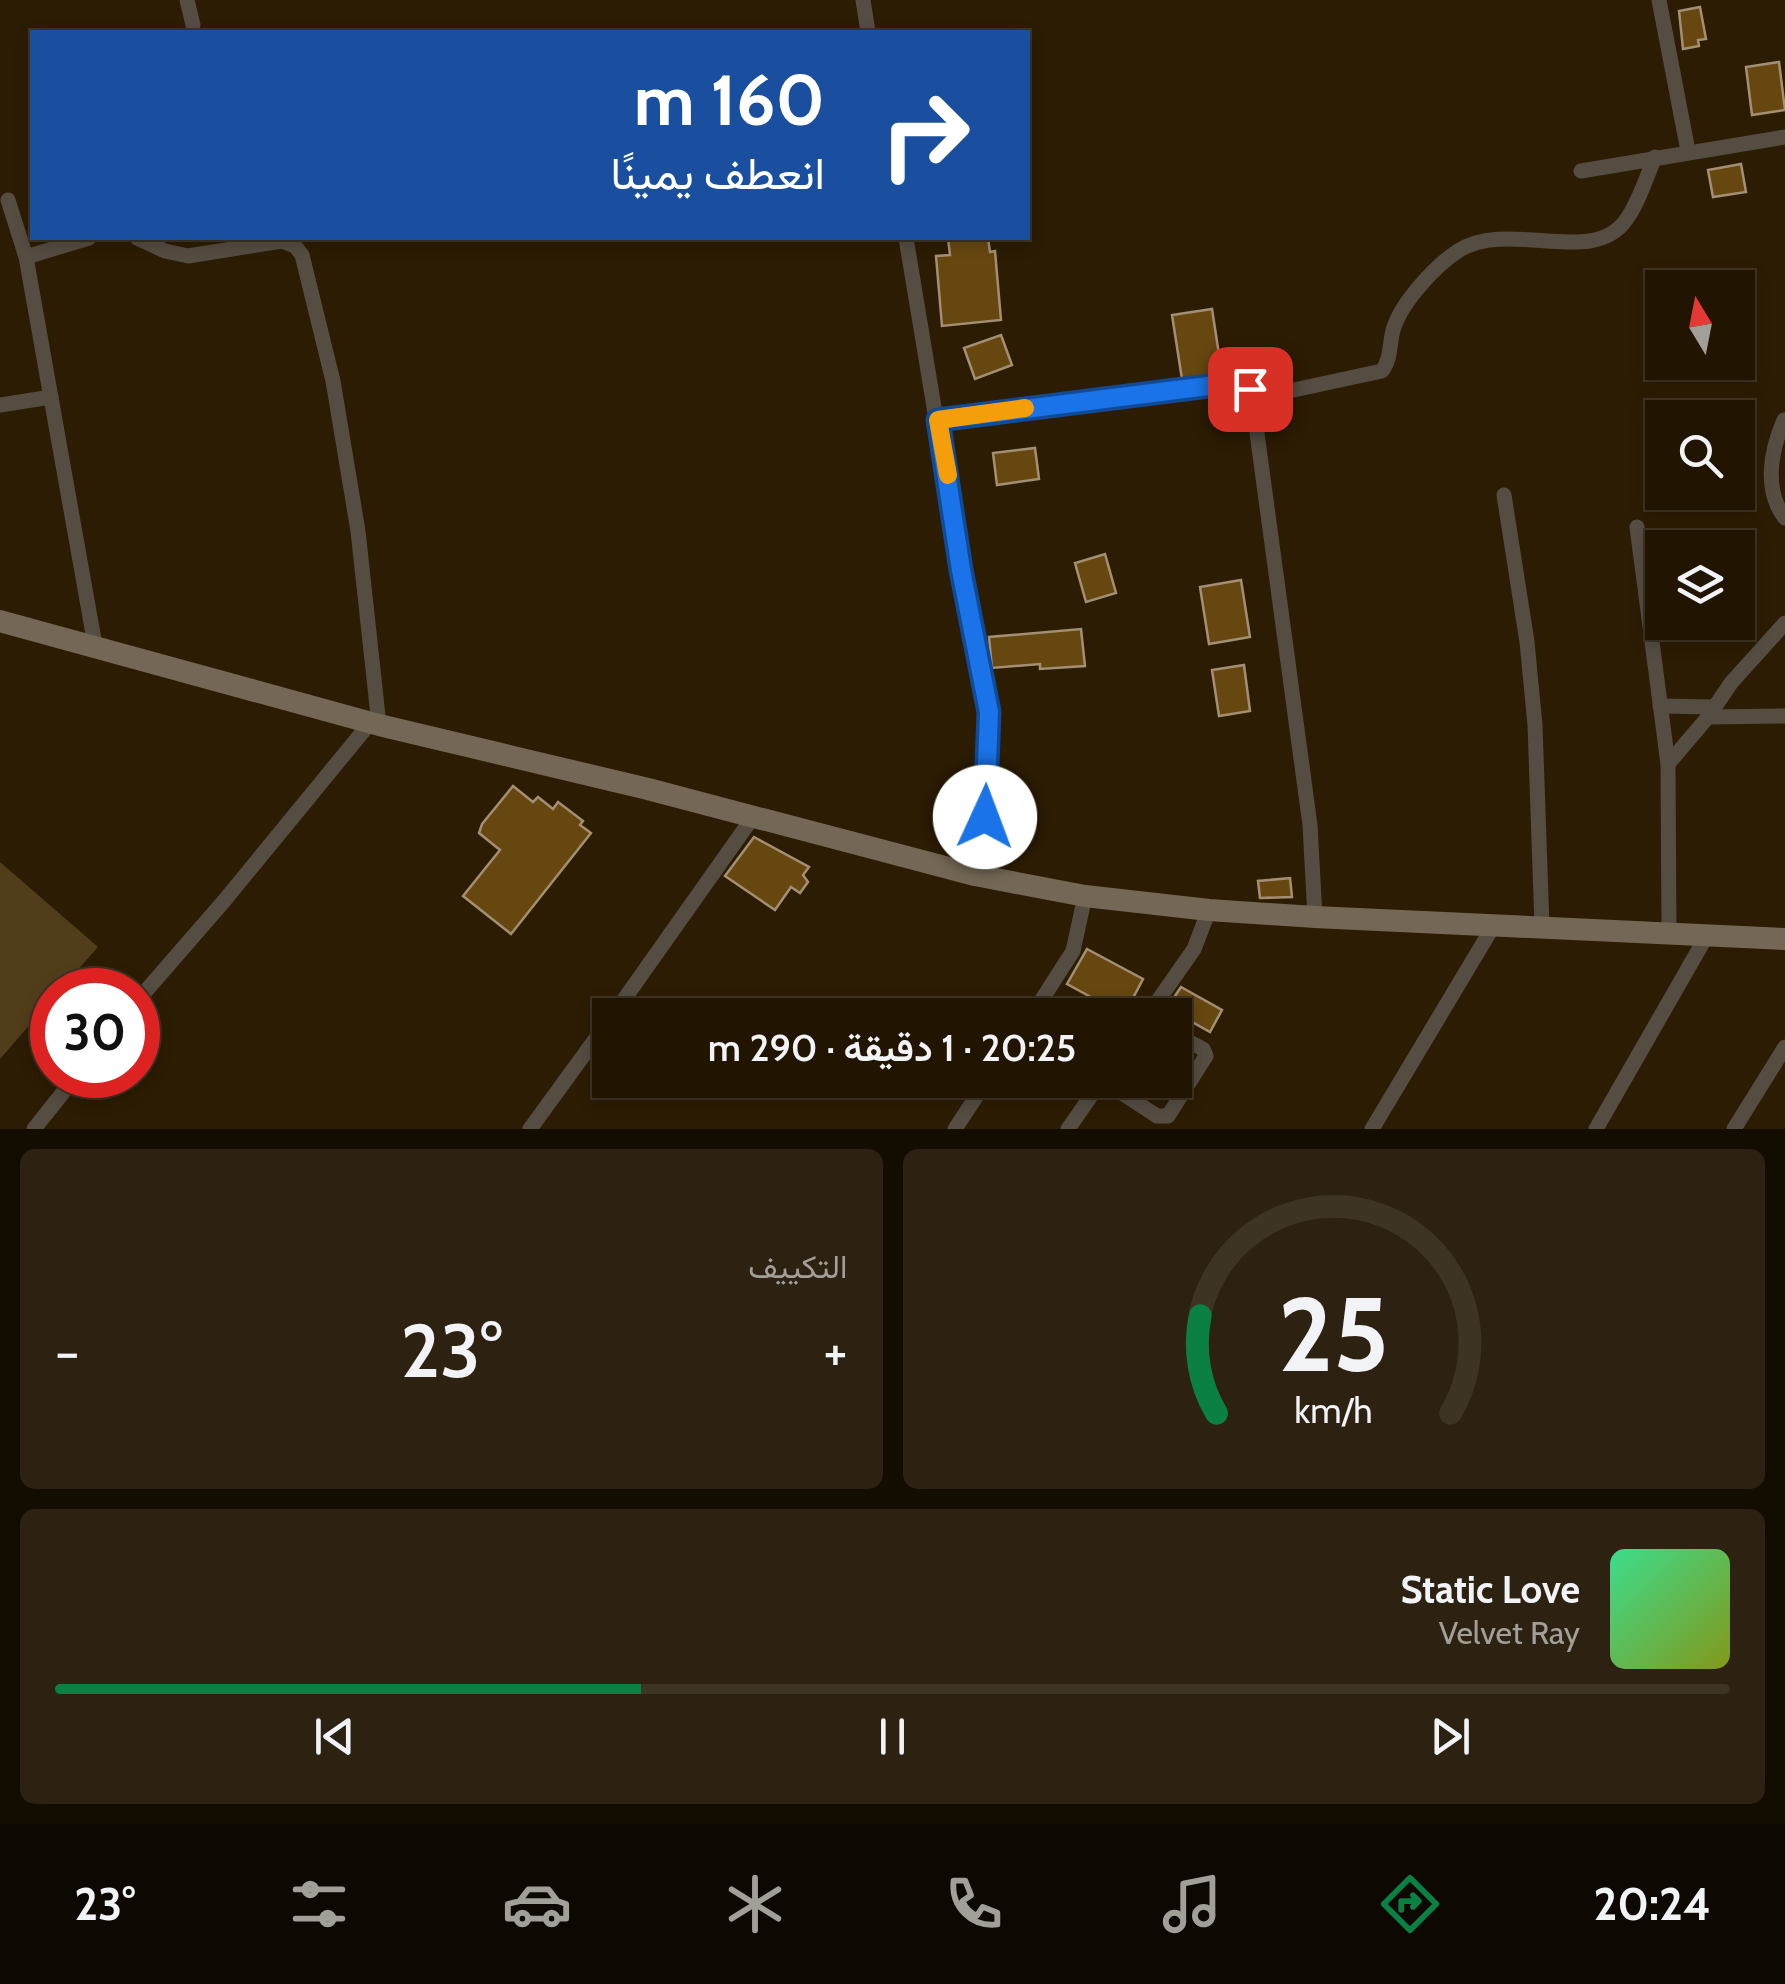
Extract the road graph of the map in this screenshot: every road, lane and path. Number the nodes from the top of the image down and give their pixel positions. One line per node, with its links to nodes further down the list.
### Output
1 (187, 0): 4 (street)
2 (862, 0): 5 (street)
3 (1658, 0): 7 (street)
4 (193, 25)
5 (868, 30)
6 (1785, 136): 7 (street)
7 (1688, 151): 8 (street)
8 (1655, 157): 9 (street); 17 (street)
9 (1581, 171)
10 (8, 200): 15 (street)
11 (82, 240): 15 (street)
12 (141, 240): 14 (street)
13 (906, 240): 19 (street)
14 (243, 242): 30 (street)
15 (26, 257): 16 (street)
16 (51, 397): 18 (street); 26 (street)
17 (1252, 399): 19 (street); 36 (street)
18 (0, 405)
19 (938, 420): 33 (street)
20 (1784, 420): 22 (street)
21 (1504, 495): 38 (street)
22 (1785, 518)
23 (1636, 527): 27 (street)
24 (0, 621): 26 (main road)
25 (1785, 622): 28 (street)
26 (95, 645): 30 (main road)
27 (1660, 706): 28 (street); 31 (street)
28 (1711, 712): 29 (street); 31 (street)
29 (1785, 716)
30 (374, 724): 32 (main road); 42 (street)
31 (1668, 764): 39 (street)
32 (753, 817): 33 (main road); 43 (street)
33 (975, 875): 34 (main road)
34 (1085, 896): 35 (main road); 44 (street)
35 (1209, 910): 36 (main road); 45 (street)
36 (1315, 917): 37 (main road)
37 (1494, 926): 38 (main road); 59 (street)
38 (1542, 926): 39 (main road)
39 (1669, 934): 40 (main road)
40 (1706, 937): 41 (main road); 60 (street)
41 (1785, 939)
42 (160, 975)
43 (625, 998)
44 (1043, 998)
45 (1160, 998)
46 (1192, 1043): 49 (street)
47 (592, 1044): 56 (street)
48 (1783, 1056): 61 (street)
49 (1192, 1078)
50 (59, 1098): 55 (street)
51 (975, 1098): 57 (street)
52 (1090, 1098): 58 (street)
53 (1130, 1098): 54 (street)
54 (1179, 1098)
55 (34, 1129)
56 (530, 1129)
57 (955, 1129)
58 (1068, 1129)
59 (1372, 1129)
60 (1596, 1129)
61 (1734, 1129)

